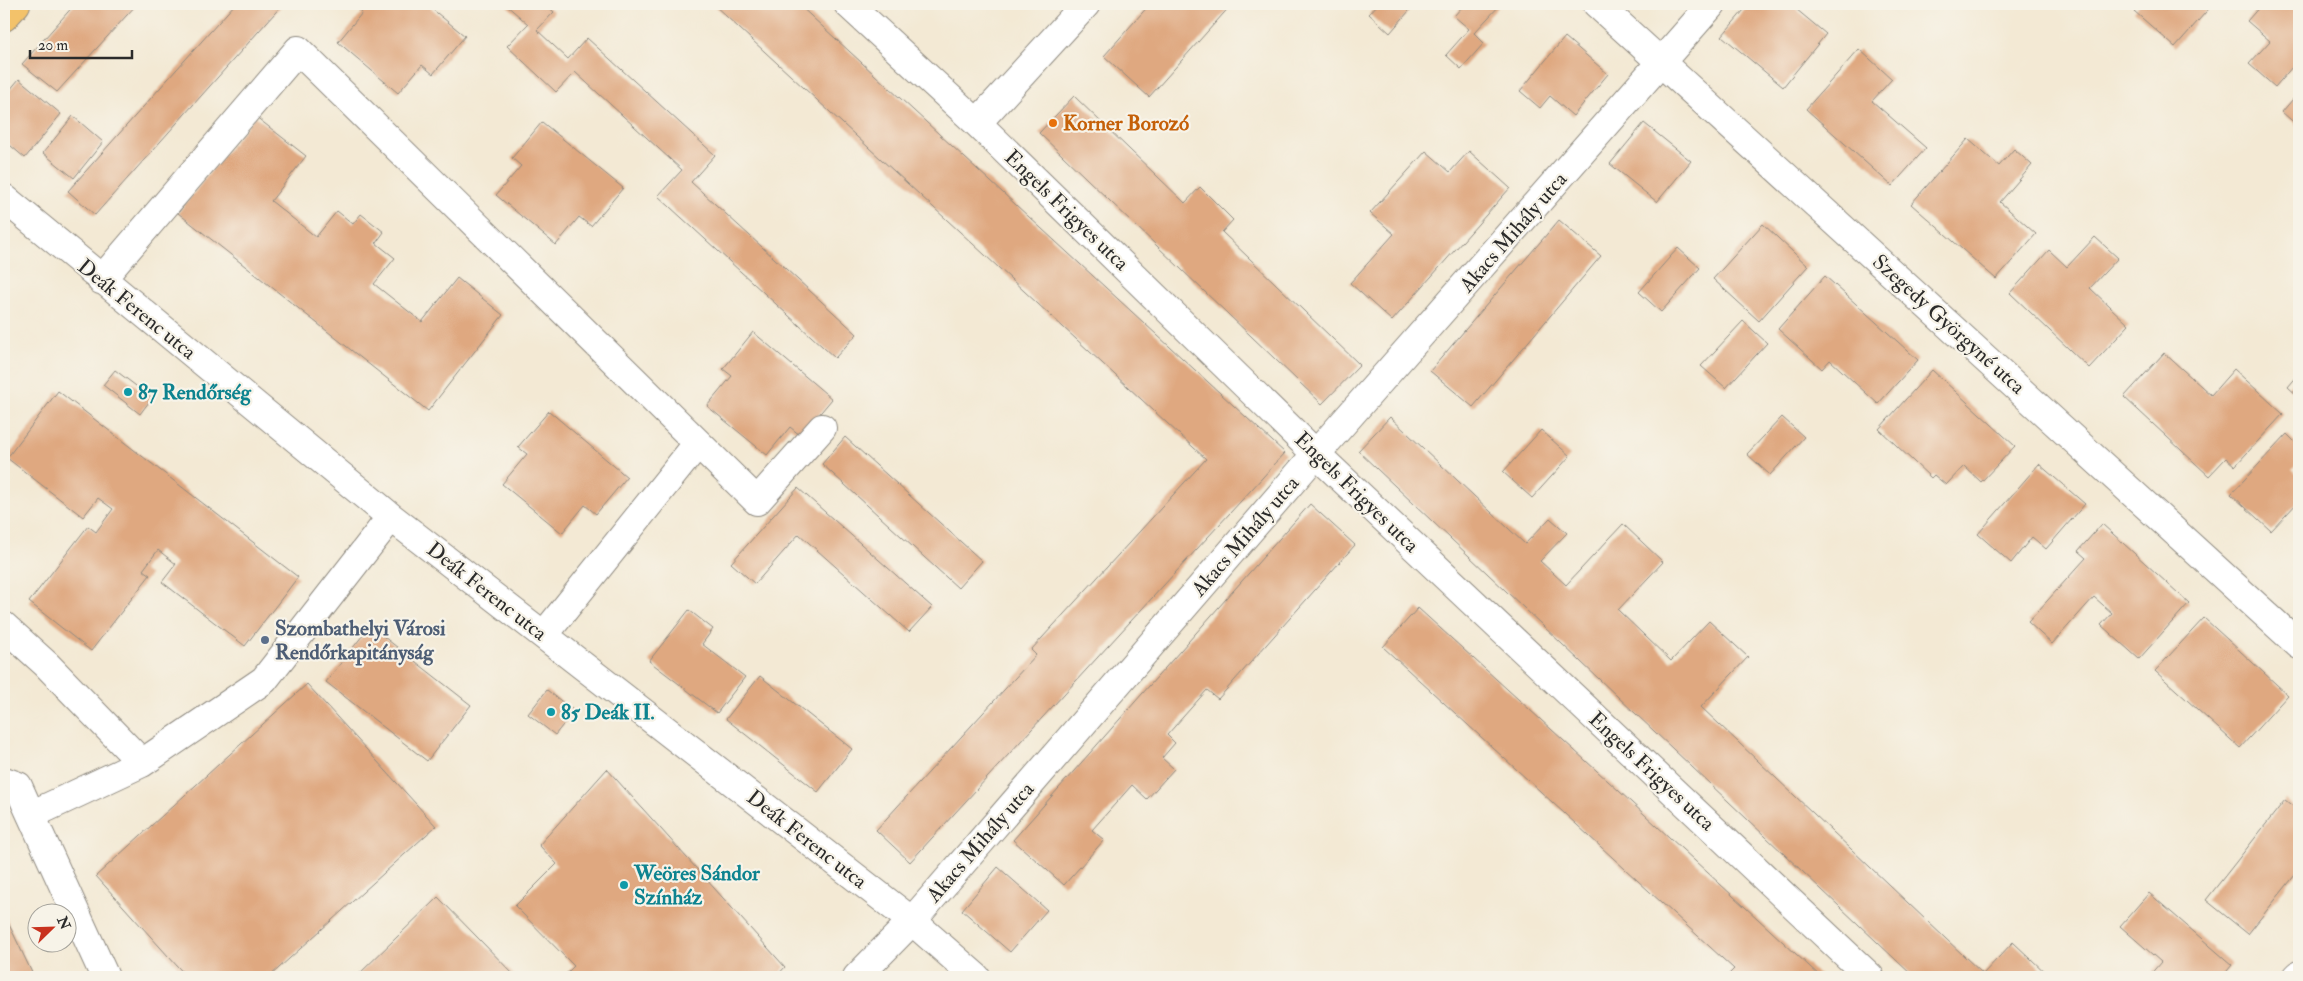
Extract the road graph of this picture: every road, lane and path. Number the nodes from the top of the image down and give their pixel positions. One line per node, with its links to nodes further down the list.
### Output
1 (16, 4): 6 (main road)
2 (848, 4): 8 (street, Engels Frigyes utca)
3 (1086, 4): 8 (street)
4 (1598, 4): 7 (street, Szegedy Györgyné utca)
5 (1712, 4): 7 (street, Akacs Mihály utca)
6 (4, 17)
7 (1662, 62): 13 (street, Akacs Mihály utca); 17 (street, Szegedy Györgyné utca)
8 (977, 123): 13 (street, Engels Frigyes utca)
9 (4, 198): 10 (street, Deák Ferenc utca)
10 (101, 280): 12 (street); 14 (street, Deák Ferenc utca)
11 (822, 428): 12 (street)
12 (698, 443): 16 (street)
13 (1316, 454): 21 (street, Akacs Mihály utca); 25 (street, Engels Frigyes utca)
14 (391, 517): 16 (street, Deák Ferenc utca); 18 (street)
15 (4, 626): 18 (street)
16 (544, 635): 21 (street, Deák Ferenc utca)
17 (2299, 646)
18 (142, 763): 20 (street)
19 (4, 781): 20 (street)
20 (32, 815): 22 (street)
21 (912, 921): 23 (street, Akacs Mihály utca); 24 (street, Deák Ferenc utca)
22 (105, 977)
23 (858, 977)
24 (976, 977)
25 (1870, 977)

